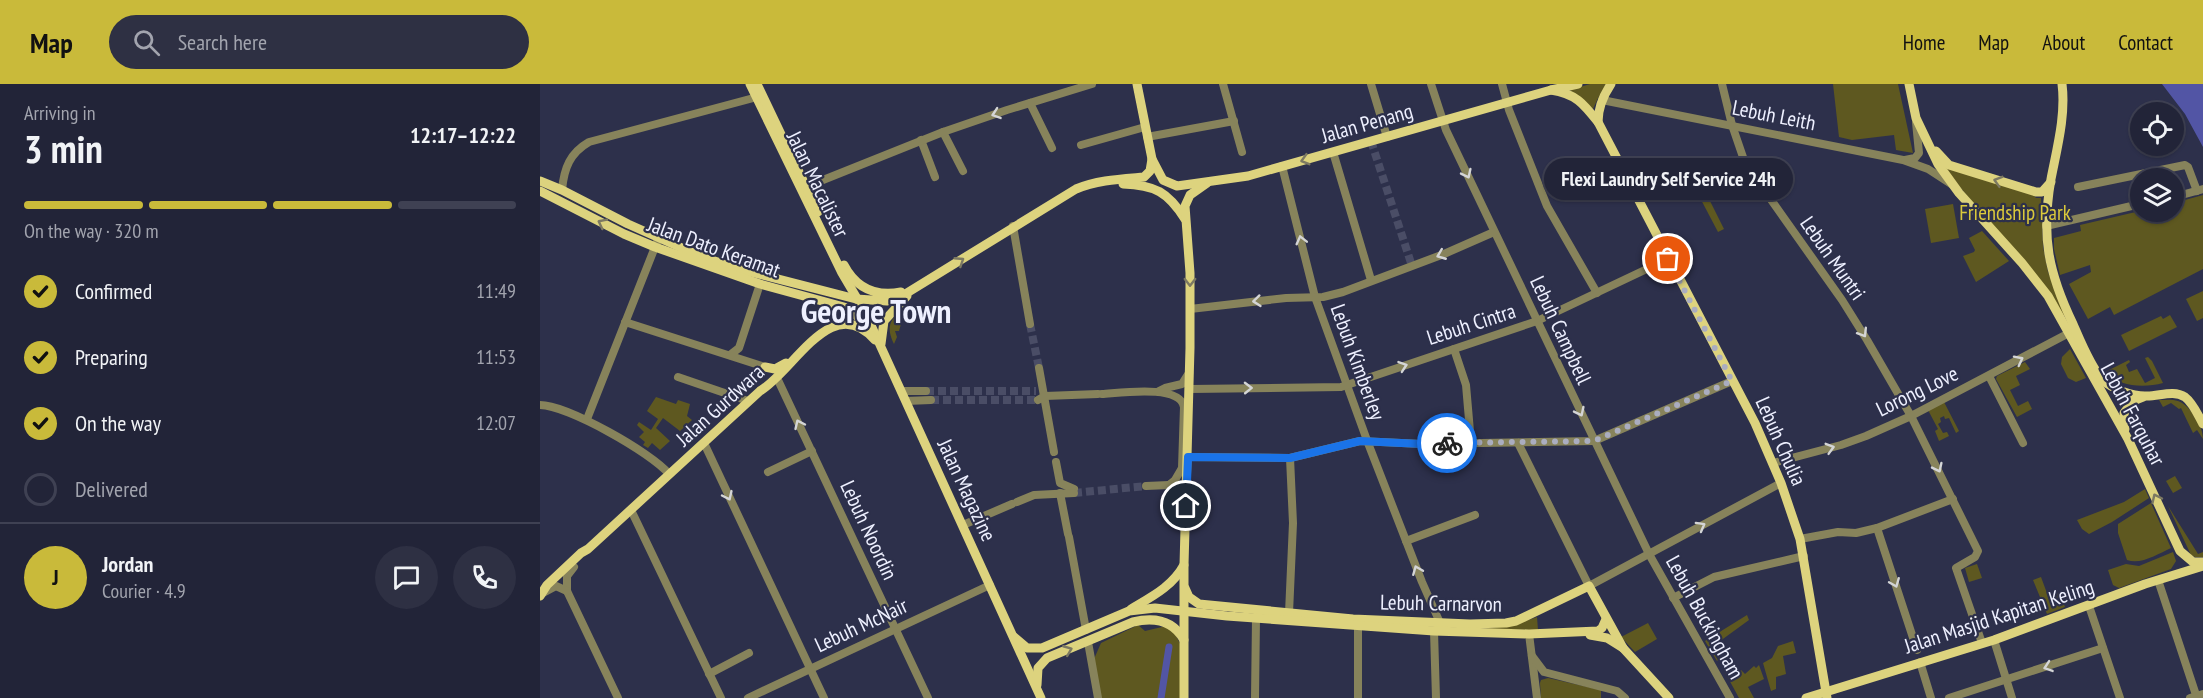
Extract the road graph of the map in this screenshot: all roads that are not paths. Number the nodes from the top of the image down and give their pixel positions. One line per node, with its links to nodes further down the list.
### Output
1 (1092, 84): 16 (street)
2 (1137, 84): 23 (main road)
3 (1223, 84): 18 (street)
4 (1371, 84): 24 (street)
5 (1431, 84): 19 (street, Lebuh Campbell)
6 (1502, 84): 15 (street)
7 (1611, 84): 14 (main road)
8 (1722, 84): 21 (street, Lebuh Muntri)
9 (1909, 84): 17 (main road, Lebuh Farquhar)
10 (2062, 84): 38 (main road, Lebuh Farquhar)
11 (1572, 85): 13 (main road, Jalan Penang)
12 (757, 88): 42 (main road, Jalan Macalister); 43 (street)
13 (1551, 90): 15 (main road, Jalan Penang); 20 (main road, Lebuh Chulia)
14 (1602, 100): 20 (main road); 21 (street, Lebuh Leith)
15 (1506, 102): 19 (main road, Jalan Penang); 57 (street)
16 (1030, 103): 22 (street, one-way to 22); 28 (street)
17 (1916, 118): 26 (main road, Lebuh Farquhar); 32 (street)
18 (1234, 121): 23 (street); 29 (street)
19 (1442, 121): 24 (main road, Jalan Penang); 51 (street, Lebuh Campbell, one-way to 51)
20 (1598, 122): 53 (main road, Lebuh Chulia)
21 (1732, 124): 32 (street, Lebuh Leith); 92 (street, Lebuh Muntri, one-way to 92)
22 (943, 132): 25 (street); 34 (street)
23 (1146, 132): 27 (street); 31 (main road)
24 (1387, 137): 30 (main road, Jalan Penang)
25 (921, 140): 35 (street); 42 (street)
26 (1927, 141): 38 (main road, one-way to 26); 40 (main road, Lebuh Farquhar)
27 (1082, 145)
28 (1052, 148)
29 (1242, 152)
30 (1334, 152): 33 (main road, Jalan Penang, one-way to 33); 54 (street)
31 (1152, 159): 37 (main road); 39 (main road, Jalan Penang)
32 (1903, 160): 40 (street, Lebuh Leith)
33 (1282, 166): 39 (main road, Jalan Penang); 58 (street, Lebuh Kimberley, one-way to 33)
34 (963, 171)
35 (935, 177)
36 (540, 181): 43 (main road, Jalan Dato Keramat)
37 (1114, 181): 48 (main road); 49 (main road)
38 (2051, 182): 50 (main road, Lebuh Farquhar)
39 (1208, 183): 48 (main road)
40 (1953, 185): 65 (main road, Lebuh Farquhar)
41 (2078, 187): 44 (street)
42 (803, 188): 56 (main road, Jalan Macalister); 59 (main road, Jalan Macalister)
43 (562, 190): 52 (main road, Jalan Dato Keramat)
44 (2200, 190): 46 (street)
45 (540, 191): 52 (main road, Jalan Dato Keramat, one-way to 45)
46 (2184, 194)
47 (2130, 206): 50 (street)
48 (1188, 223): 60 (main road, one-way to 60)
49 (1013, 226): 56 (main road, one-way to 49); 63 (street)
50 (2046, 226): 86 (main road, Lebuh Farquhar)
51 (1494, 232): 54 (street, one-way to 54); 61 (street, Lebuh Campbell)
52 (657, 242): 55 (main road, Jalan Dato Keramat); 59 (main road, Jalan Dato Keramat); 62 (street)
53 (1668, 259): 57 (street, Lebuh Cintra); 78 (main road, Lebuh Chulia)
54 (1371, 280): 58 (street)
55 (760, 284): 64 (main road, Jalan Dato Keramat); 67 (street)
56 (910, 291): 59 (main road); 66 (main road)
57 (1597, 293): 61 (street, Lebuh Cintra)
58 (1315, 297): 60 (street, one-way to 60); 79 (street, Lebuh Kimberley)
59 (856, 299): 64 (main road, Jalan Magazine)
60 (1190, 309): 74 (main road)
61 (1537, 321): 68 (street, Lebuh Cintra); 96 (street, Lebuh Campbell, one-way to 96)
62 (625, 322): 70 (street); 93 (street)
63 (1030, 324)
64 (874, 332): 66 (main road, Jalan Magazine)
65 (2069, 333): 75 (street, Lorong Love, one-way to 65); 95 (main road, Lebuh Farquhar)
66 (880, 347): 69 (main road, Jalan Gurdwara); 82 (main road, Jalan Magazine)
67 (739, 348): 70 (street); 71 (street)
68 (1454, 349): 79 (street, Lebuh Cintra, one-way to 68); 99 (street)
69 (798, 354): 72 (main road); 77 (main road, Jalan Gurdwara)
70 (730, 355): 71 (street)
71 (743, 358): 72 (street)
72 (765, 367): 81 (main road)
73 (1039, 368): 87 (street)
74 (1190, 372): 80 (main road); 85 (street)
75 (1989, 376): 92 (street, Lorong Love); 101 (street)
76 (678, 377): 89 (street)
77 (777, 378): 81 (main road, Jalan Gurdwara); 102 (street, Lebuh Noordin, one-way to 77)
78 (1732, 381): 96 (street); 107 (main road, Lebuh Chulia)
79 (1348, 384): 80 (street, Lebuh Cintra, one-way to 79); 98 (street, Lebuh Kimberley)
80 (1190, 389): 104 (main road)
81 (760, 391): 89 (main road, Jalan Gurdwara)
82 (901, 391): 83 (street); 90 (main road, Jalan Magazine)
83 (926, 391)
84 (1036, 391): 87 (street)
85 (1159, 392): 87 (street); 111 (street)
86 (2143, 397): 94 (main road); 95 (main road)
87 (1041, 398): 103 (street)
88 (931, 400): 90 (street)
89 (748, 401): 97 (main road, Jalan Gurdwara)
90 (906, 401): 118 (main road, Jalan Magazine)
91 (540, 405): 93 (street)
92 (1911, 416): 107 (street, Lorong Love, one-way to 92); 114 (street, Lebuh Muntri, one-way to 114)
93 (587, 419): 109 (street)
94 (2203, 424)
95 (2128, 439): 123 (main road, Lebuh Farquhar, one-way to 95)
96 (1594, 441): 100 (street); 124 (street, Lebuh Campbell)
97 (704, 442): 109 (main road, Jalan Gurdwara); 159 (street, one-way to 159)
98 (1368, 442): 99 (street); 105 (street); 121 (street, Lebuh Kimberley)
99 (1471, 443): 100 (street)
100 (1518, 443): 132 (street)
101 (2023, 443)
102 (812, 451): 108 (street); 143 (street, Lebuh Noordin)
103 (1054, 452)
104 (1188, 457): 105 (street); 115 (main road)
105 (1290, 458): 139 (street)
106 (1056, 462): 113 (street)
107 (1773, 463): 110 (main road, Lebuh Chulia)
108 (768, 472)
109 (669, 474): 116 (main road, Jalan Gurdwara)
110 (1781, 483): 120 (main road, Lebuh Chulia); 124 (street, Lebuh Carnarvon, one-way to 110)
111 (1169, 485): 112 (street); 115 (street)
112 (1146, 486)
113 (1060, 493): 118 (street); 145 (street)
114 (1953, 499): 119 (street); 152 (street, Lebuh Muntri)
115 (1186, 506): 127 (main road)
116 (631, 510): 122 (main road, Jalan Gurdwara); 161 (street)
117 (1475, 514): 121 (street)
118 (963, 525): 130 (main road, Jalan Magazine)
119 (1877, 528): 120 (street); 155 (street, one-way to 155)
120 (1800, 539): 125 (main road, Lebuh Chulia)
121 (1406, 541): 144 (street, Lebuh Kimberley, one-way to 121)
122 (588, 549): 128 (main road, Jalan Gurdwara); 134 (main road, Jalan Gurdwara)
123 (2180, 551): 126 (main road); 129 (main road)
124 (1649, 554): 132 (street, Lebuh Carnarvon); 135 (street, Lebuh Buckingham)
125 (1804, 556): 135 (street); 165 (main road, Lebuh Chulia)
126 (2203, 564): 129 (main road, Jalan Masjid Kapitan Keling)
127 (1184, 565): 131 (main road); 137 (main road)
128 (574, 567): 133 (street)
129 (2158, 580): 136 (main road, Jalan Masjid Kapitan Keling); 166 (street)
130 (990, 585): 143 (street, Lebuh McNair); 148 (main road, Jalan Magazine)
131 (1184, 586): 138 (main road); 139 (main road, Lebuh Carnarvon)
132 (1589, 586): 141 (main road); 144 (main road, Lebuh Carnarvon)
133 (567, 591): 134 (street); 167 (street)
134 (542, 594)
135 (1673, 598): 180 (street, Lebuh Buckingham)
136 (2090, 606): 149 (main road, Jalan Masjid Kapitan Keling); 154 (street)
137 (1129, 611): 138 (main road, Lebuh Carnarvon); 145 (main road, Lebuh Carnarvon)
138 (1185, 611): 140 (main road, Lebuh Carnarvon); 150 (main road)
139 (1289, 613): 144 (main road, Lebuh Carnarvon)
140 (1256, 618): 142 (main road, Lebuh Carnarvon); 174 (street)
141 (1606, 619): 146 (main road, Lebuh Carnarvon); 153 (main road)
142 (1358, 627): 144 (main road, Lebuh Carnarvon); 175 (street)
143 (896, 629): 159 (street, Lebuh McNair); 171 (street, Lebuh Noordin)
144 (1440, 629): 147 (main road, Lebuh Carnarvon); 176 (street)
145 (1086, 630): 148 (main road, Lebuh Carnarvon)
146 (1573, 633): 147 (main road, Lebuh Carnarvon); 153 (main road, Lebuh Carnarvon)
147 (1529, 634): 157 (street)
148 (1014, 637): 164 (main road, Jalan Magazine)
149 (1994, 640): 152 (main road, Jalan Masjid Kapitan Keling); 163 (street)
150 (1185, 641): 151 (main road); 173 (main road)
151 (1088, 642): 164 (main road, one-way to 151); 172 (street)
152 (1982, 643): 158 (main road, Jalan Masjid Kapitan Keling)
153 (1623, 648): 179 (main road)
154 (2103, 648): 163 (street, one-way to 163); 185 (street)
155 (1917, 650)
156 (749, 653): 161 (street)
157 (1532, 656): 160 (street); 162 (street)
158 (1920, 662): 165 (main road, Jalan Masjid Kapitan Keling); 182 (street)
159 (810, 669): 169 (street, Lebuh McNair); 170 (street)
160 (1544, 672): 162 (street); 178 (street)
161 (709, 674): 168 (street)
162 (1534, 679): 177 (street)
163 (2007, 681): 183 (street); 184 (street)
164 (1039, 694)
165 (1827, 695): 181 (main road, Jalan Masjid Kapitan Keling)
166 (2197, 696)
167 (618, 698)
168 (721, 698)
169 (748, 698)
170 (824, 698)
171 (928, 698)
172 (1098, 698)
173 (1184, 698)
174 (1255, 698)
175 (1358, 698)
176 (1436, 698)
177 (1537, 698)
178 (1625, 698)
179 (1669, 698)
180 (1730, 698)
181 (1806, 698)
182 (1930, 698)
183 (1948, 698)
184 (2012, 698)
185 (2120, 698)

